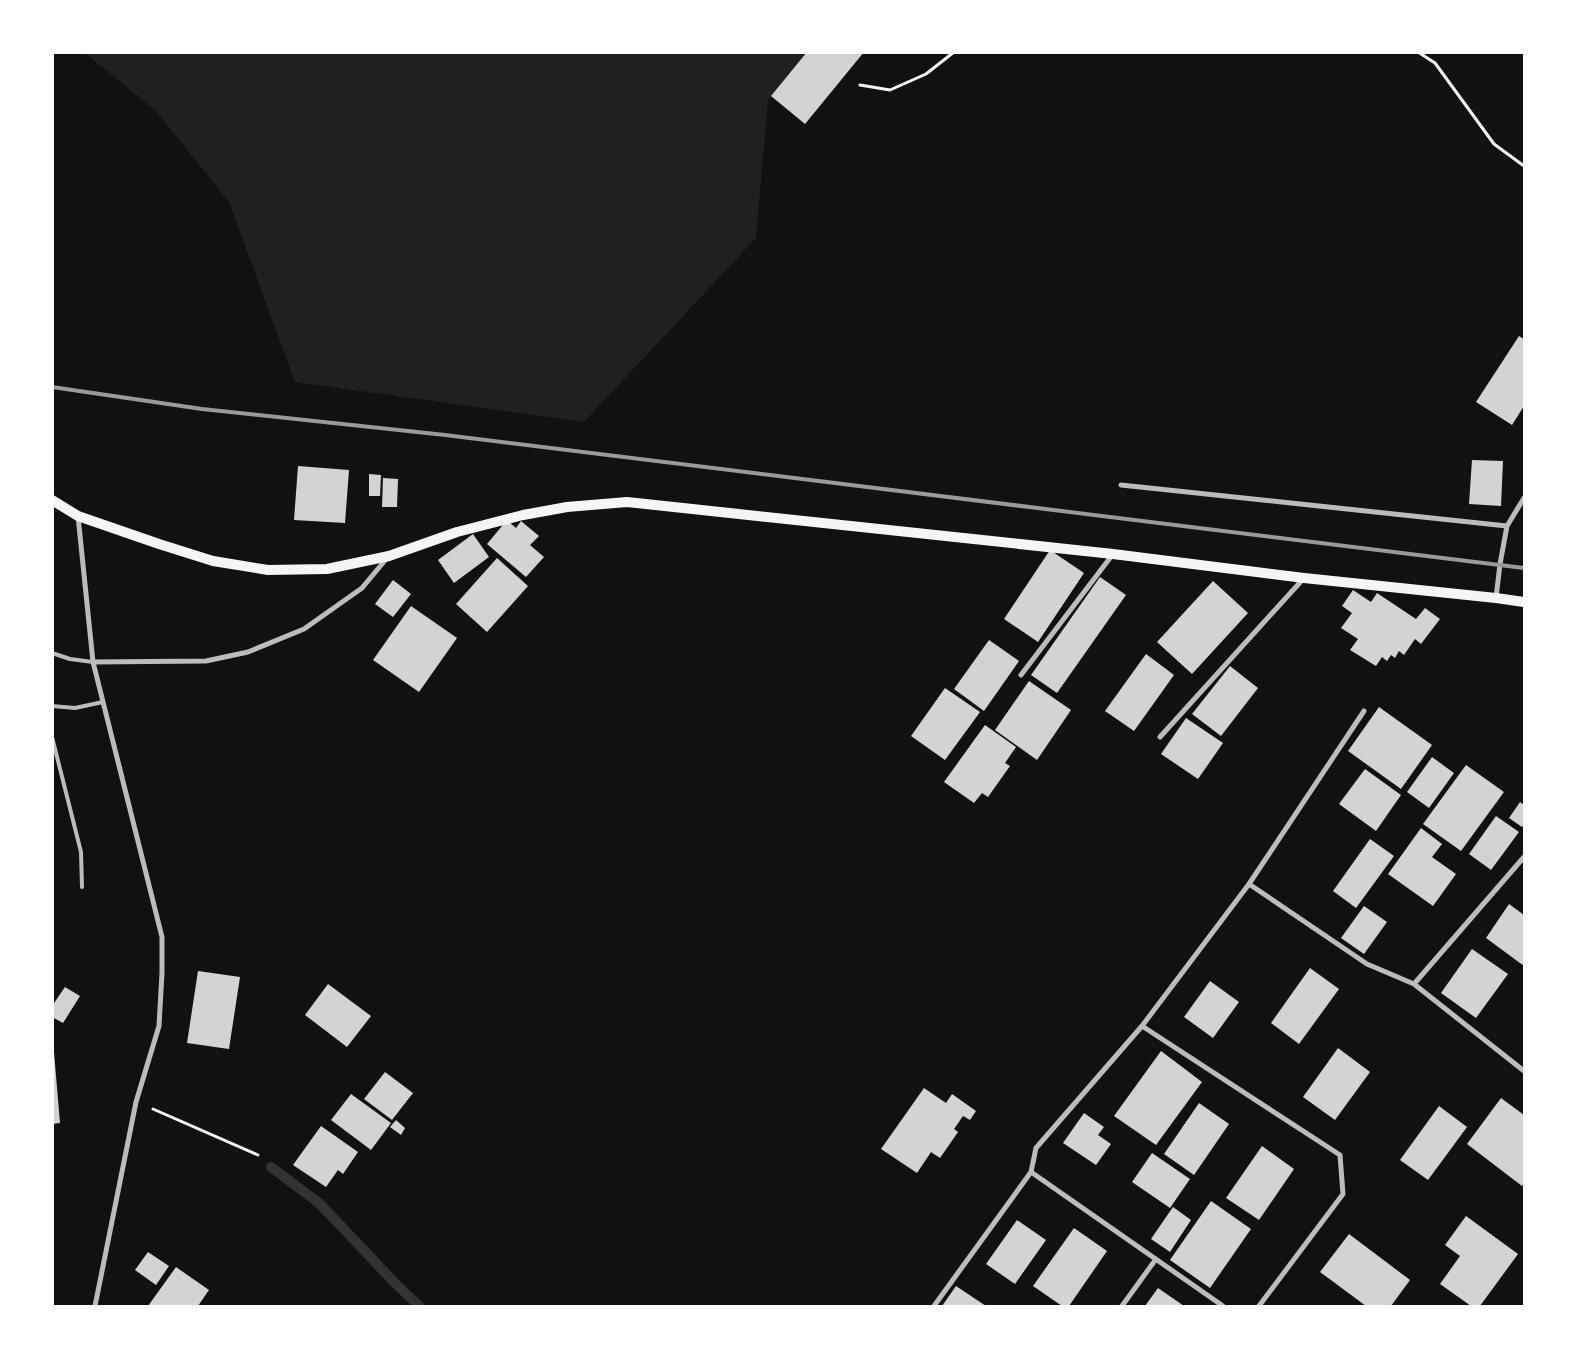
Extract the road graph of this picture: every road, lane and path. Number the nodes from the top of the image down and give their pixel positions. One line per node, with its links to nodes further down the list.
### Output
1 (954, 52): 3 (path)
2 (1418, 52): 4 (path)
3 (860, 85)
4 (1524, 166)
5 (1121, 485): 9 (street)
6 (1524, 498): 9 (street)
7 (52, 500): 8 (main road)
8 (78, 516): 11 (main road); 16 (street)
9 (1507, 526): 13 (street)
10 (1113, 554): 11 (main road); 12 (main road); 17 (street)
11 (389, 556): 16 (street)
12 (1304, 578): 13 (main road); 22 (street)
13 (1496, 598): 14 (main road)
14 (1524, 602)
15 (52, 653): 16 (lane)
16 (93, 662): 18 (street)
17 (1021, 675)
18 (103, 702): 19 (lane); 29 (street)
19 (52, 706)
20 (1364, 711): 24 (street)
21 (52, 736): 25 (lane)
22 (1160, 737)
23 (1524, 857): 26 (street)
24 (1249, 884): 26 (street); 27 (street)
25 (82, 887)
26 (1414, 984): 28 (street)
27 (1142, 1026): 31 (street); 37 (street)
28 (1524, 1071)
29 (136, 1102): 30 (path); 33 (street)
30 (258, 1155)
31 (1031, 1172): 32 (street); 34 (street)
32 (1156, 1259): 35 (street); 36 (street)
33 (95, 1306)
34 (934, 1306)
35 (1122, 1306)
36 (1223, 1306)
37 (1259, 1306)

